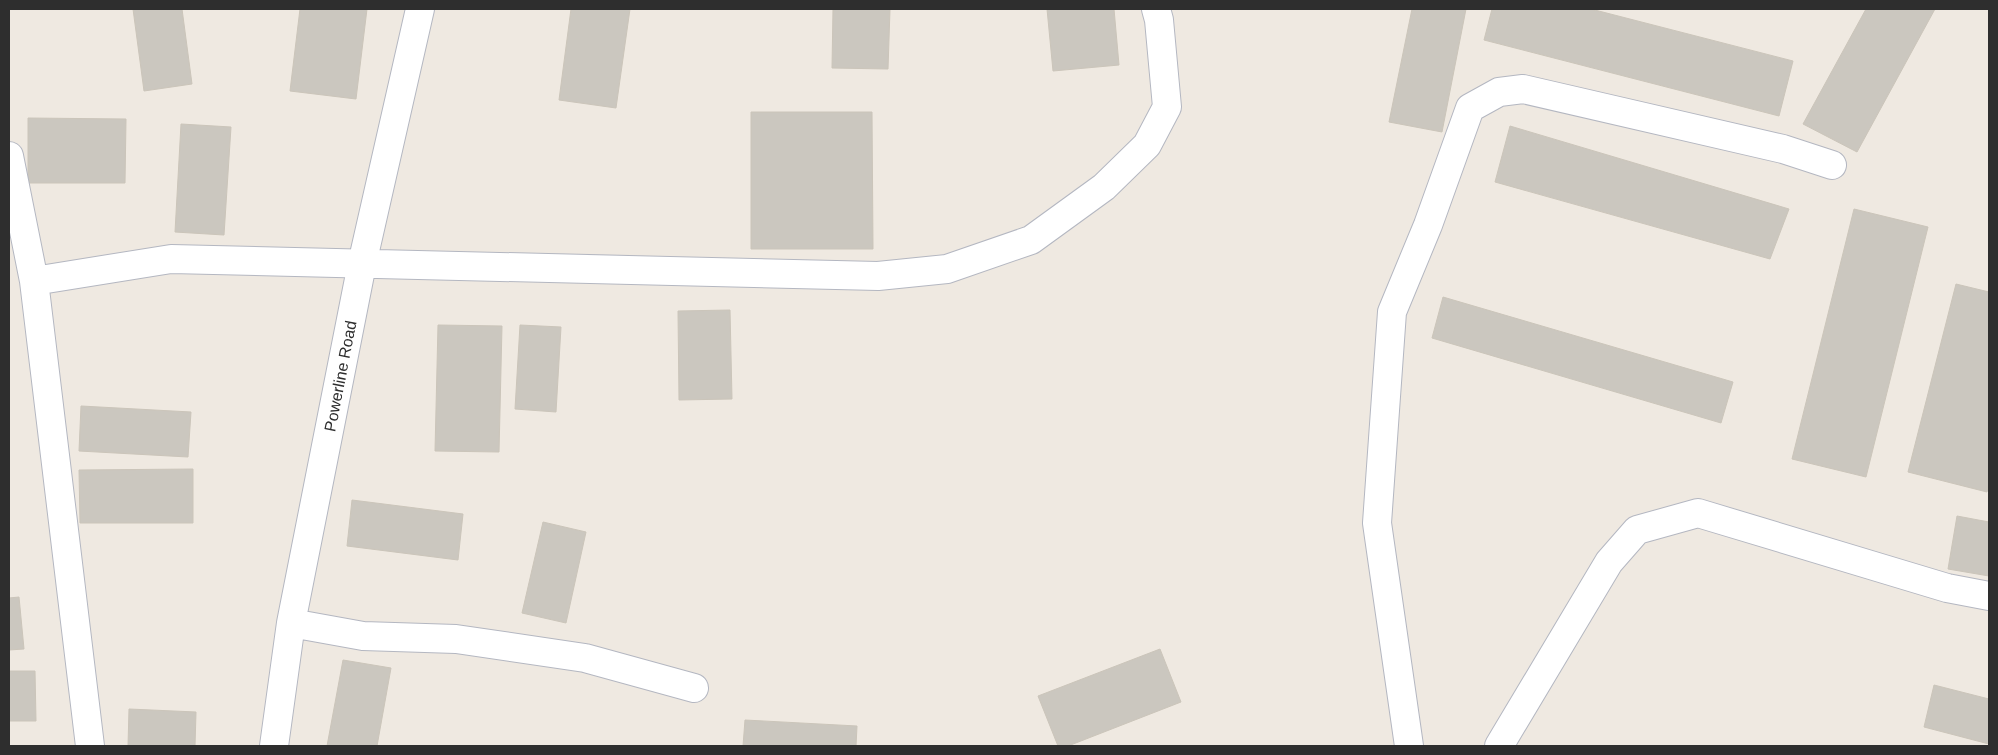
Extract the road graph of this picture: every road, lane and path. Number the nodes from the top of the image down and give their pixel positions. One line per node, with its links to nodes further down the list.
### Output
1 (420, 9): 5 (street, Powerline Road)
2 (1156, 9): 5 (street)
3 (9, 156): 6 (street)
4 (1832, 165): 12 (street)
5 (362, 264): 6 (street); 8 (street, Powerline Road)
6 (34, 281): 10 (street)
7 (1989, 596): 13 (street)
8 (291, 623): 9 (street); 11 (street, Powerline Road)
9 (694, 688)
10 (90, 746)
11 (274, 746)
12 (1409, 746)
13 (1499, 746)

